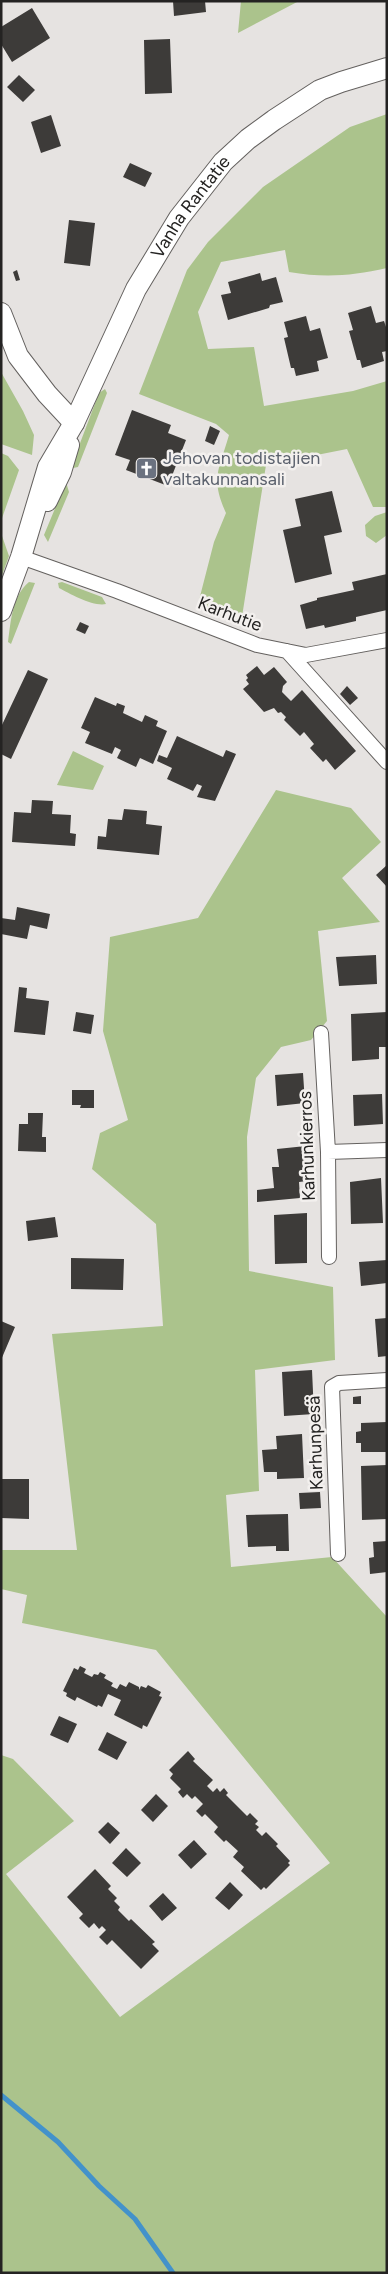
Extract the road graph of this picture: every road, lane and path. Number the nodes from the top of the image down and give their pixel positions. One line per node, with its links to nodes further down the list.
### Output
1 (387, 68): 3 (main road, Vanha Rantatie)
2 (1, 313): 3 (main road)
3 (74, 423): 4 (main road, Vanha Rantatie)
4 (21, 557): 5 (main road, Vanha Rantatie); 7 (street, Karhutie)
5 (1, 611)
6 (387, 640): 7 (street, Karhutie)
7 (287, 651): 8 (street)
8 (387, 762)
9 (321, 1033): 11 (street, Karhunkierros)
10 (387, 1150): 11 (street)
11 (328, 1152): 12 (street, Karhunkierros)
12 (329, 1257)
13 (387, 1380): 14 (street, Karhunpesä)
14 (338, 1554)

